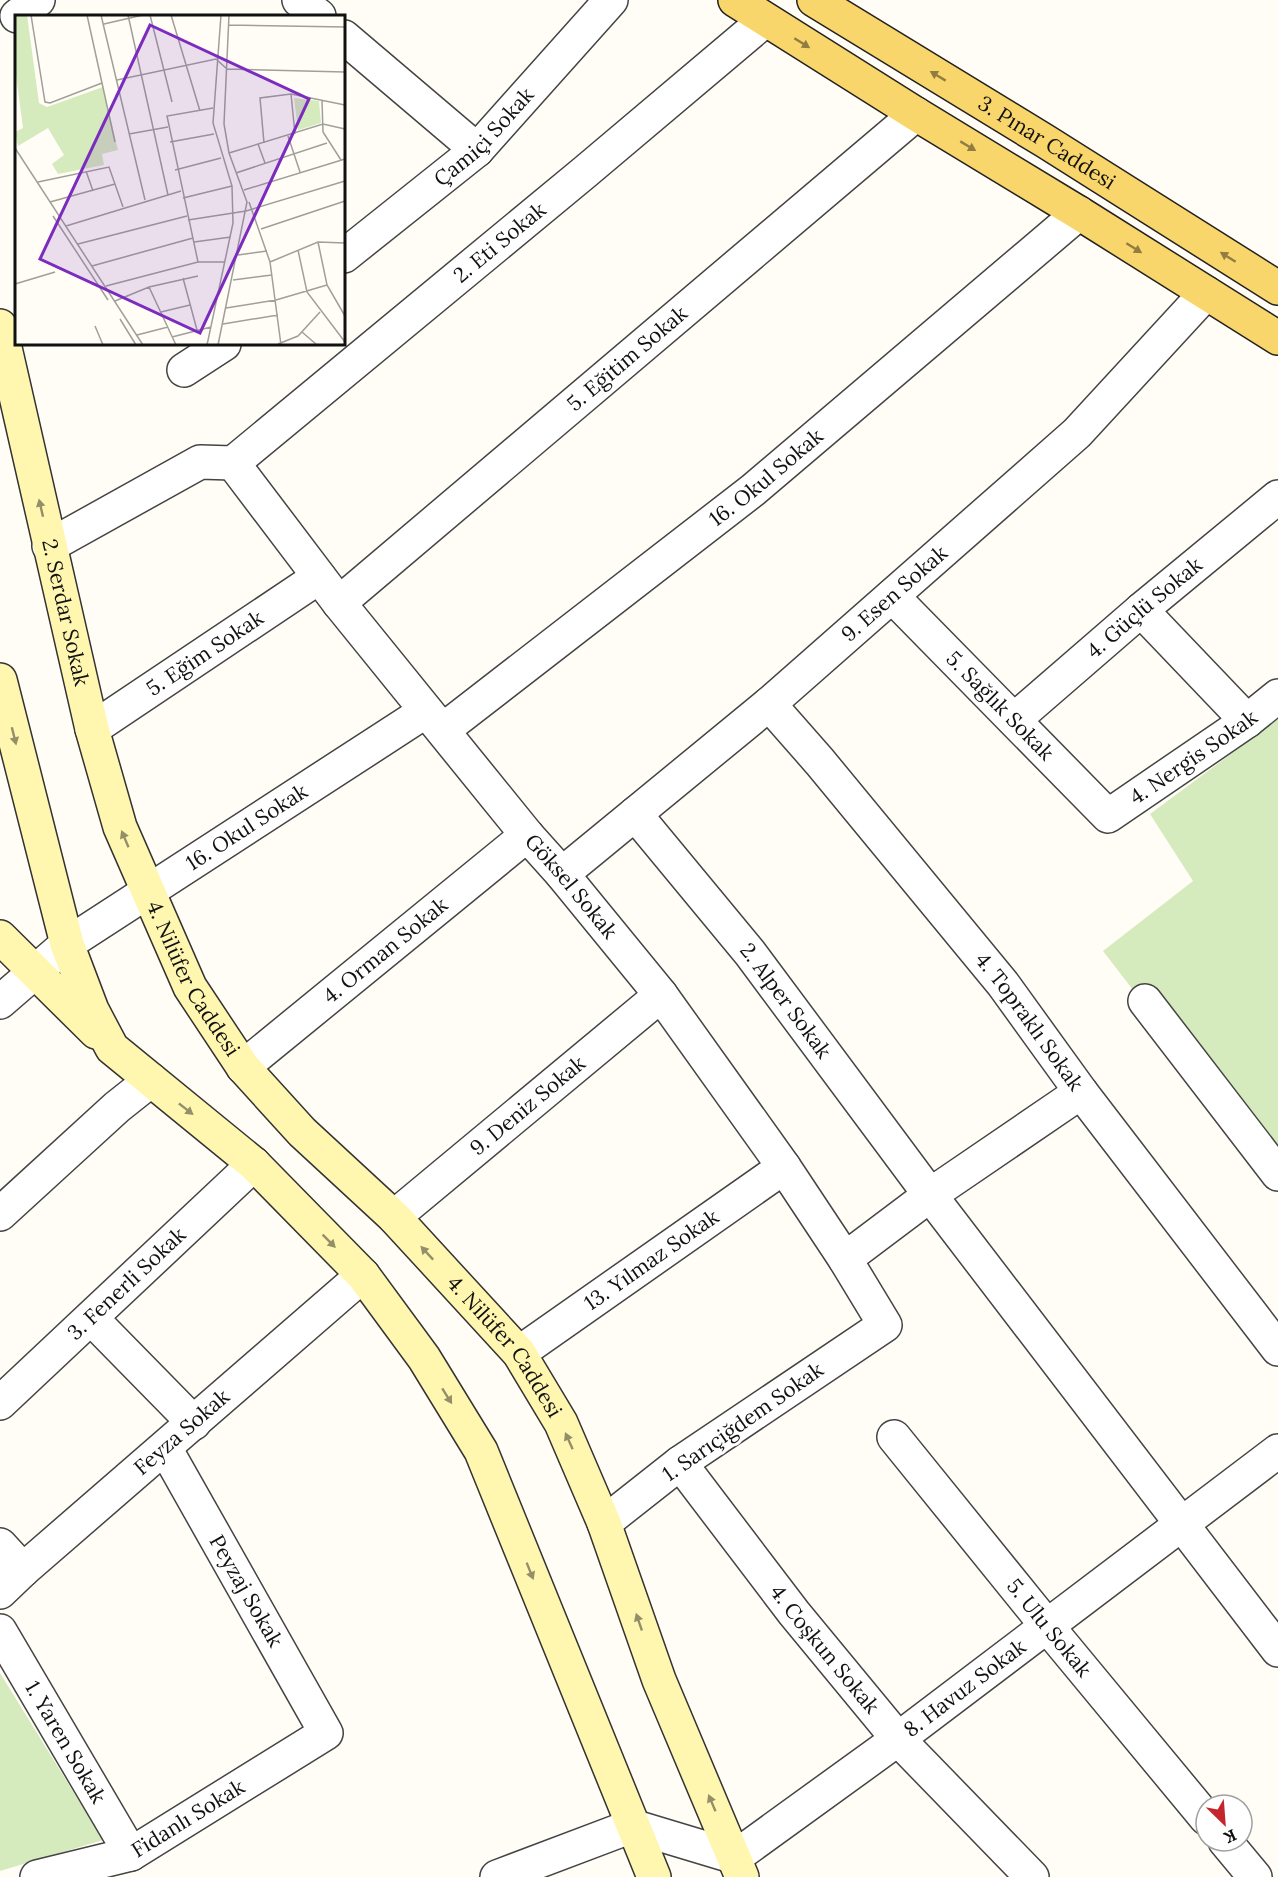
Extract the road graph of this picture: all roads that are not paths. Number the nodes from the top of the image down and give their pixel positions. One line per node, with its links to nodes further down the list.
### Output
1 (299, 0): 5 (street)
2 (610, 0): 11 (street, Çamiçi Sokak)
3 (735, 0): 7 (main road)
4 (814, 0): 14 (main road, 3. Pınar Caddesi, one-way to 4)
5 (318, 15)
6 (15, 19): 8 (street)
7 (765, 20): 10 (main road, one-way to 10); 20 (street, 2. Eti Sokak)
8 (0, 29)
9 (345, 38): 11 (street)
10 (916, 114): 12 (main road, one-way to 12); 25 (street, 5. Eğitim Sokak)
11 (477, 150): 13 (street, Çamiçi Sokak)
12 (1079, 213): 15 (main road, one-way to 15); 30 (street, 16. Okul Sokak)
13 (345, 255)
14 (1278, 288)
15 (1206, 293): 17 (main road); 24 (street, 9. Esen Sokak)
16 (0, 326): 22 (main road, 2. Serdar Sokak, one-way to 16)
17 (1278, 338)
18 (222, 345): 19 (street)
19 (184, 370)
20 (233, 463): 22 (street); 23 (street, Göksel Sokak)
21 (1278, 497): 26 (street, 4. Güçlü Sokak)
22 (49, 546): 33 (main road, 2. Serdar Sokak)
23 (319, 577): 25 (street, Göksel Sokak); 33 (street, 5. Eğim Sokak)
24 (892, 596): 29 (street, 9. Esen Sokak); 31 (street, 5. Sağlık Sokak)
25 (339, 603): 30 (street, Göksel Sokak)
26 (1142, 610): 31 (street, 4. Güçlü Sokak); 32 (street)
27 (0, 680): 40 (main road, one-way to 40)
28 (1278, 696): 32 (street, 4. Nergis Sokak)
29 (769, 704): 34 (street, 9. Esen Sokak); 48 (street, 4. Topraklı Sokak)
30 (435, 720): 36 (street, Göksel Sokak); 38 (street, 16. Okul Sokak)
31 (1014, 720): 35 (street, 5. Sağlık Sokak)
32 (1246, 721): 35 (street, 4. Nergis Sokak)
33 (92, 729): 38 (main road, 2. Serdar Sokak, one-way to 33)
34 (635, 814): 37 (street, 9. Esen Sokak); 52 (street, 2. Alper Sokak)
35 (1108, 816)
36 (527, 835): 37 (street, Göksel Sokak); 46 (street, 4. Orman Sokak)
37 (562, 874): 42 (street, Göksel Sokak)
38 (148, 893): 40 (street, 16. Okul Sokak); 46 (main road, 4. Nilüfer Caddesi)
39 (0, 937): 41 (main road)
40 (67, 944): 41 (street, 16. Okul Sokak); 45 (main road)
41 (34, 972): 44 (street, 16. Okul Sokak); 45 (main road)
42 (661, 995): 50 (street, Göksel Sokak); 54 (street, 9. Deniz Sokak)
43 (1145, 1001): 51 (street)
44 (0, 1002)
45 (112, 1048): 47 (main road)
46 (243, 1067): 54 (main road, 4. Nilüfer Caddesi)
47 (151, 1080): 49 (main road, one-way to 49); 53 (street)
48 (1081, 1092): 52 (street); 59 (street, 4. Topraklı Sokak)
49 (254, 1164): 56 (main road, one-way to 56); 57 (street, 3. Fenerli Sokak)
50 (784, 1167): 55 (street, Göksel Sokak); 60 (street, 13. Yılmaz Sokak)
51 (1278, 1174)
52 (930, 1195): 55 (street); 68 (street, 2. Alper Sokak)
53 (0, 1214)
54 (394, 1217): 60 (main road, 4. Nilüfer Caddesi, one-way to 54)
55 (845, 1259): 58 (street, Göksel Sokak)
56 (363, 1275): 62 (street, Feyza Sokak); 78 (main road, one-way to 78)
57 (91, 1318): 61 (street, 3. Fenerli Sokak); 62 (street)
58 (885, 1325): 66 (street, 1. Sarıçiğdem Sokak)
59 (1278, 1349)
60 (519, 1353): 67 (main road, 4. Nilüfer Caddesi, one-way to 60)
61 (0, 1403)
62 (194, 1423): 64 (street, Feyza Sokak)
63 (894, 1437): 72 (street, 5. Ulu Sokak)
64 (165, 1448): 70 (street, Feyza Sokak); 75 (street, Peyzaj Sokak)
65 (1278, 1451): 68 (street, 8. Havuz Sokak)
66 (680, 1463): 67 (street, 1. Sarıçiğdem Sokak); 76 (street, 4. Coşkun Sokak)
67 (604, 1522): 81 (main road, 4. Nilüfer Caddesi, one-way to 67)
68 (1181, 1524): 72 (street, 8. Havuz Sokak); 74 (street, 2. Alper Sokak)
69 (0, 1545): 70 (street)
70 (23, 1570): 71 (street, Feyza Sokak)
71 (0, 1592)
72 (1047, 1626): 76 (street, 8. Havuz Sokak); 77 (street, 5. Ulu Sokak)
73 (0, 1631): 80 (street, 1. Yaren Sokak)
74 (1278, 1650)
75 (326, 1733): 80 (street, Fidanlı Sokak)
76 (898, 1739): 81 (street, 8. Havuz Sokak); 85 (street, 4. Coşkun Sokak)
77 (1194, 1804)
78 (632, 1826): 81 (street); 83 (street); 84 (main road)
79 (1235, 1853): 86 (street)
80 (131, 1854): 82 (street, Fidanlı Sokak)
81 (738, 1867)
82 (38, 1877)
83 (497, 1877)
84 (654, 1877)
85 (1032, 1877)
86 (1255, 1877)

